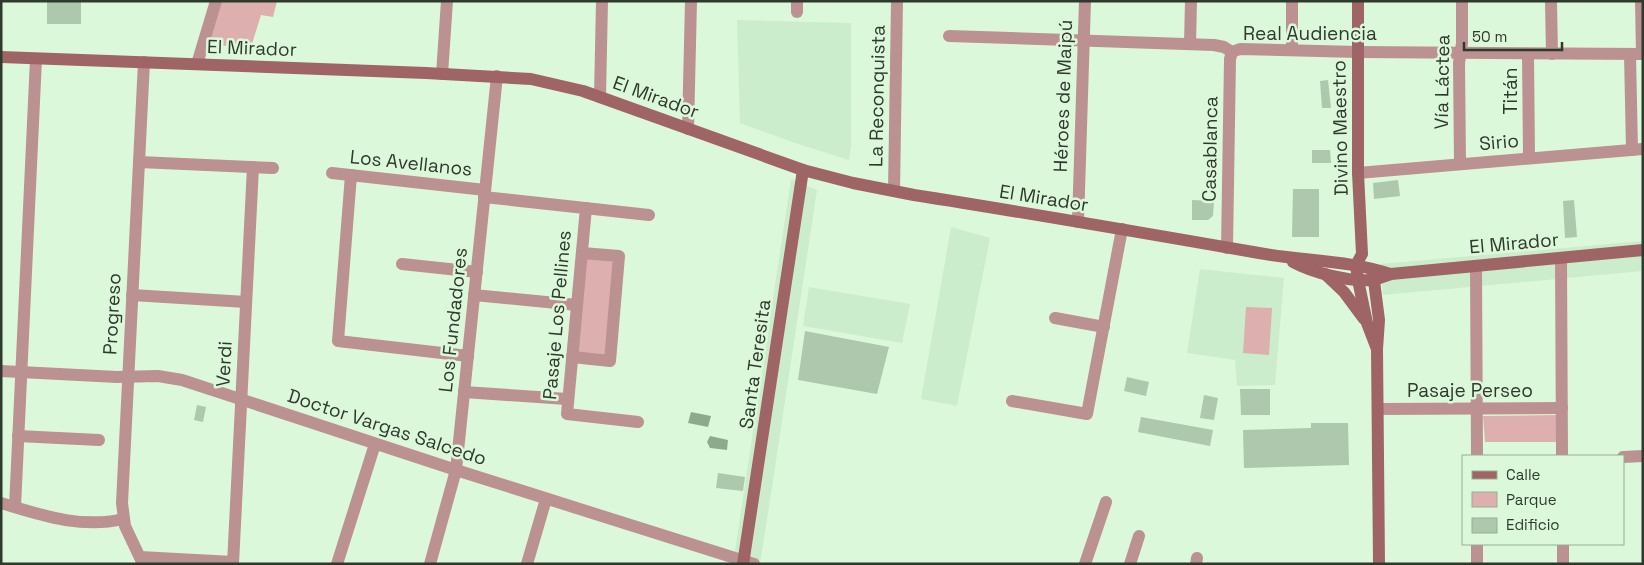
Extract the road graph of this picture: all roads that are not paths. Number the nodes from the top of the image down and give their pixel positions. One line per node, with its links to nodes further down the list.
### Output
1 (216, 1): 26 (street)
2 (447, 1): 27 (street)
3 (602, 1): 29 (street)
4 (691, 1): 30 (street)
5 (897, 1): 41 (street, La Reconquista)
6 (1085, 1): 14 (street, Héroes de Maipú)
7 (1191, 1): 15 (street)
8 (1292, 1): 16 (street)
9 (1358, 1): 18 (main road, Divino Maestro)
10 (1462, 1): 19 (street, Vía Láctea)
11 (1551, 1): 21 (street)
12 (1641, 1): 22 (street)
13 (949, 36): 14 (street, Real Audiencia)
14 (1084, 41): 15 (street, Real Audiencia); 45 (street, Héroes de Maipú)
15 (1190, 44): 17 (street, Real Audiencia)
16 (1292, 50): 17 (street, Real Audiencia); 18 (street, Real Audiencia)
17 (1232, 52): 47 (street, Casablanca)
18 (1358, 52): 19 (street, Real Audiencia); 39 (main road, Divino Maestro)
19 (1461, 53): 20 (street, Real Audiencia); 34 (street, Vía Láctea)
20 (1528, 54): 21 (street, Real Audiencia); 32 (street, Titán)
21 (1552, 54): 22 (street, Real Audiencia)
22 (1638, 54): 31 (street)
23 (1, 58): 24 (main road, El Mirador)
24 (36, 59): 25 (main road, El Mirador); 70 (street)
25 (144, 62): 26 (main road, El Mirador); 33 (street, Progreso)
26 (197, 64): 27 (main road, El Mirador)
27 (442, 74): 28 (main road, El Mirador)
28 (497, 76): 29 (main road, El Mirador); 42 (street, Los Fundadores)
29 (600, 97): 30 (main road, El Mirador)
30 (688, 129): 37 (main road, El Mirador)
31 (1637, 149): 32 (street, Sirio)
32 (1529, 158): 34 (street, Sirio)
33 (139, 162): 35 (street); 59 (street, Progreso)
34 (1460, 164): 39 (street, Sirio)
35 (253, 168): 36 (street); 61 (street, Verdi)
36 (274, 168)
37 (803, 170): 41 (main road, El Mirador); 98 (main road, Santa Teresita)
38 (332, 173): 40 (street, Los Avellanos)
39 (1358, 173): 52 (main road, Divino Maestro)
40 (351, 175): 42 (street, Los Avellanos); 67 (street)
41 (894, 191): 45 (main road, El Mirador)
42 (485, 194): 43 (street, Los Avellanos); 55 (street, Los Fundadores)
43 (586, 208): 44 (street, Los Avellanos); 49 (street, Pasaje Los Pellines)
44 (649, 215)
45 (1078, 222): 46 (main road, El Mirador)
46 (1122, 229): 47 (main road, El Mirador); 65 (street)
47 (1227, 248): 50 (main road, El Mirador)
48 (1643, 250): 51 (main road, El Mirador)
49 (582, 253): 62 (street, Pasaje Los Pellines); 68 (street)
50 (1287, 258): 52 (main road, El Mirador); 56 (main road, El Mirador)
51 (1562, 258): 54 (main road, El Mirador); 76 (street)
52 (1359, 259): 57 (main road, El Mirador); 58 (main road, Divino Maestro)
53 (402, 264): 55 (street)
54 (1476, 266): 57 (main road, El Mirador); 78 (street)
55 (477, 272): 60 (street, Los Fundadores)
56 (1325, 274): 58 (main road, El Mirador); 64 (main road)
57 (1373, 274): 58 (main road, El Mirador); 66 (main road, Divino Maestro)
58 (1358, 280): 64 (main road, Divino Maestro)
59 (132, 295): 61 (street); 71 (street, Progreso)
60 (474, 295): 62 (street); 67 (street, Los Fundadores)
61 (246, 302): 74 (street, Verdi)
62 (577, 305): 68 (street, Pasaje Los Pellines)
63 (1055, 318): 65 (street)
64 (1367, 323): 66 (main road, Divino Maestro)
65 (1104, 327): 75 (street)
66 (1377, 350): 77 (main road, Divino Maestro)
67 (468, 356): 72 (street, Los Fundadores)
68 (572, 357): 73 (street, Pasaje Los Pellines)
69 (1, 371): 70 (street, Doctor Vargas Salcedo)
70 (20, 372): 71 (street, Doctor Vargas Salcedo); 80 (street)
71 (128, 377): 74 (street, Doctor Vargas Salcedo); 92 (street, Progreso)
72 (464, 392): 73 (street); 87 (street, Los Fundadores)
73 (567, 399): 79 (street, Pasaje Los Pellines)
74 (241, 400): 82 (street, Doctor Vargas Salcedo); 97 (street, Verdi)
75 (1012, 401)
76 (1562, 408): 78 (street, Pasaje Perseo); 84 (street)
77 (1378, 409): 78 (street, Pasaje Perseo); 104 (main road, Divino Maestro)
78 (1476, 409): 83 (street)
79 (638, 422)
80 (18, 436): 81 (street); 91 (street)
81 (99, 440)
82 (376, 444): 87 (street, Doctor Vargas Salcedo); 99 (street)
83 (1477, 455)
84 (1562, 455)
85 (1624, 456): 86 (street)
86 (1643, 456)
87 (456, 470): 88 (street, Doctor Vargas Salcedo); 100 (street, Los Fundadores)
88 (546, 498): 98 (street, Doctor Vargas Salcedo); 101 (street)
89 (1106, 502): 102 (street)
90 (1, 503): 91 (street)
91 (15, 507): 92 (street)
92 (123, 519): 96 (street, Progreso)
93 (1139, 536): 103 (street)
94 (1477, 545): 105 (street)
95 (1563, 545): 106 (street)
96 (141, 560): 97 (street, Verdi)
97 (233, 563)
98 (747, 563)
99 (336, 564)
100 (430, 564)
101 (527, 564)
102 (1085, 564)
103 (1130, 564)
104 (1379, 564)
105 (1477, 564)
106 (1563, 564)

